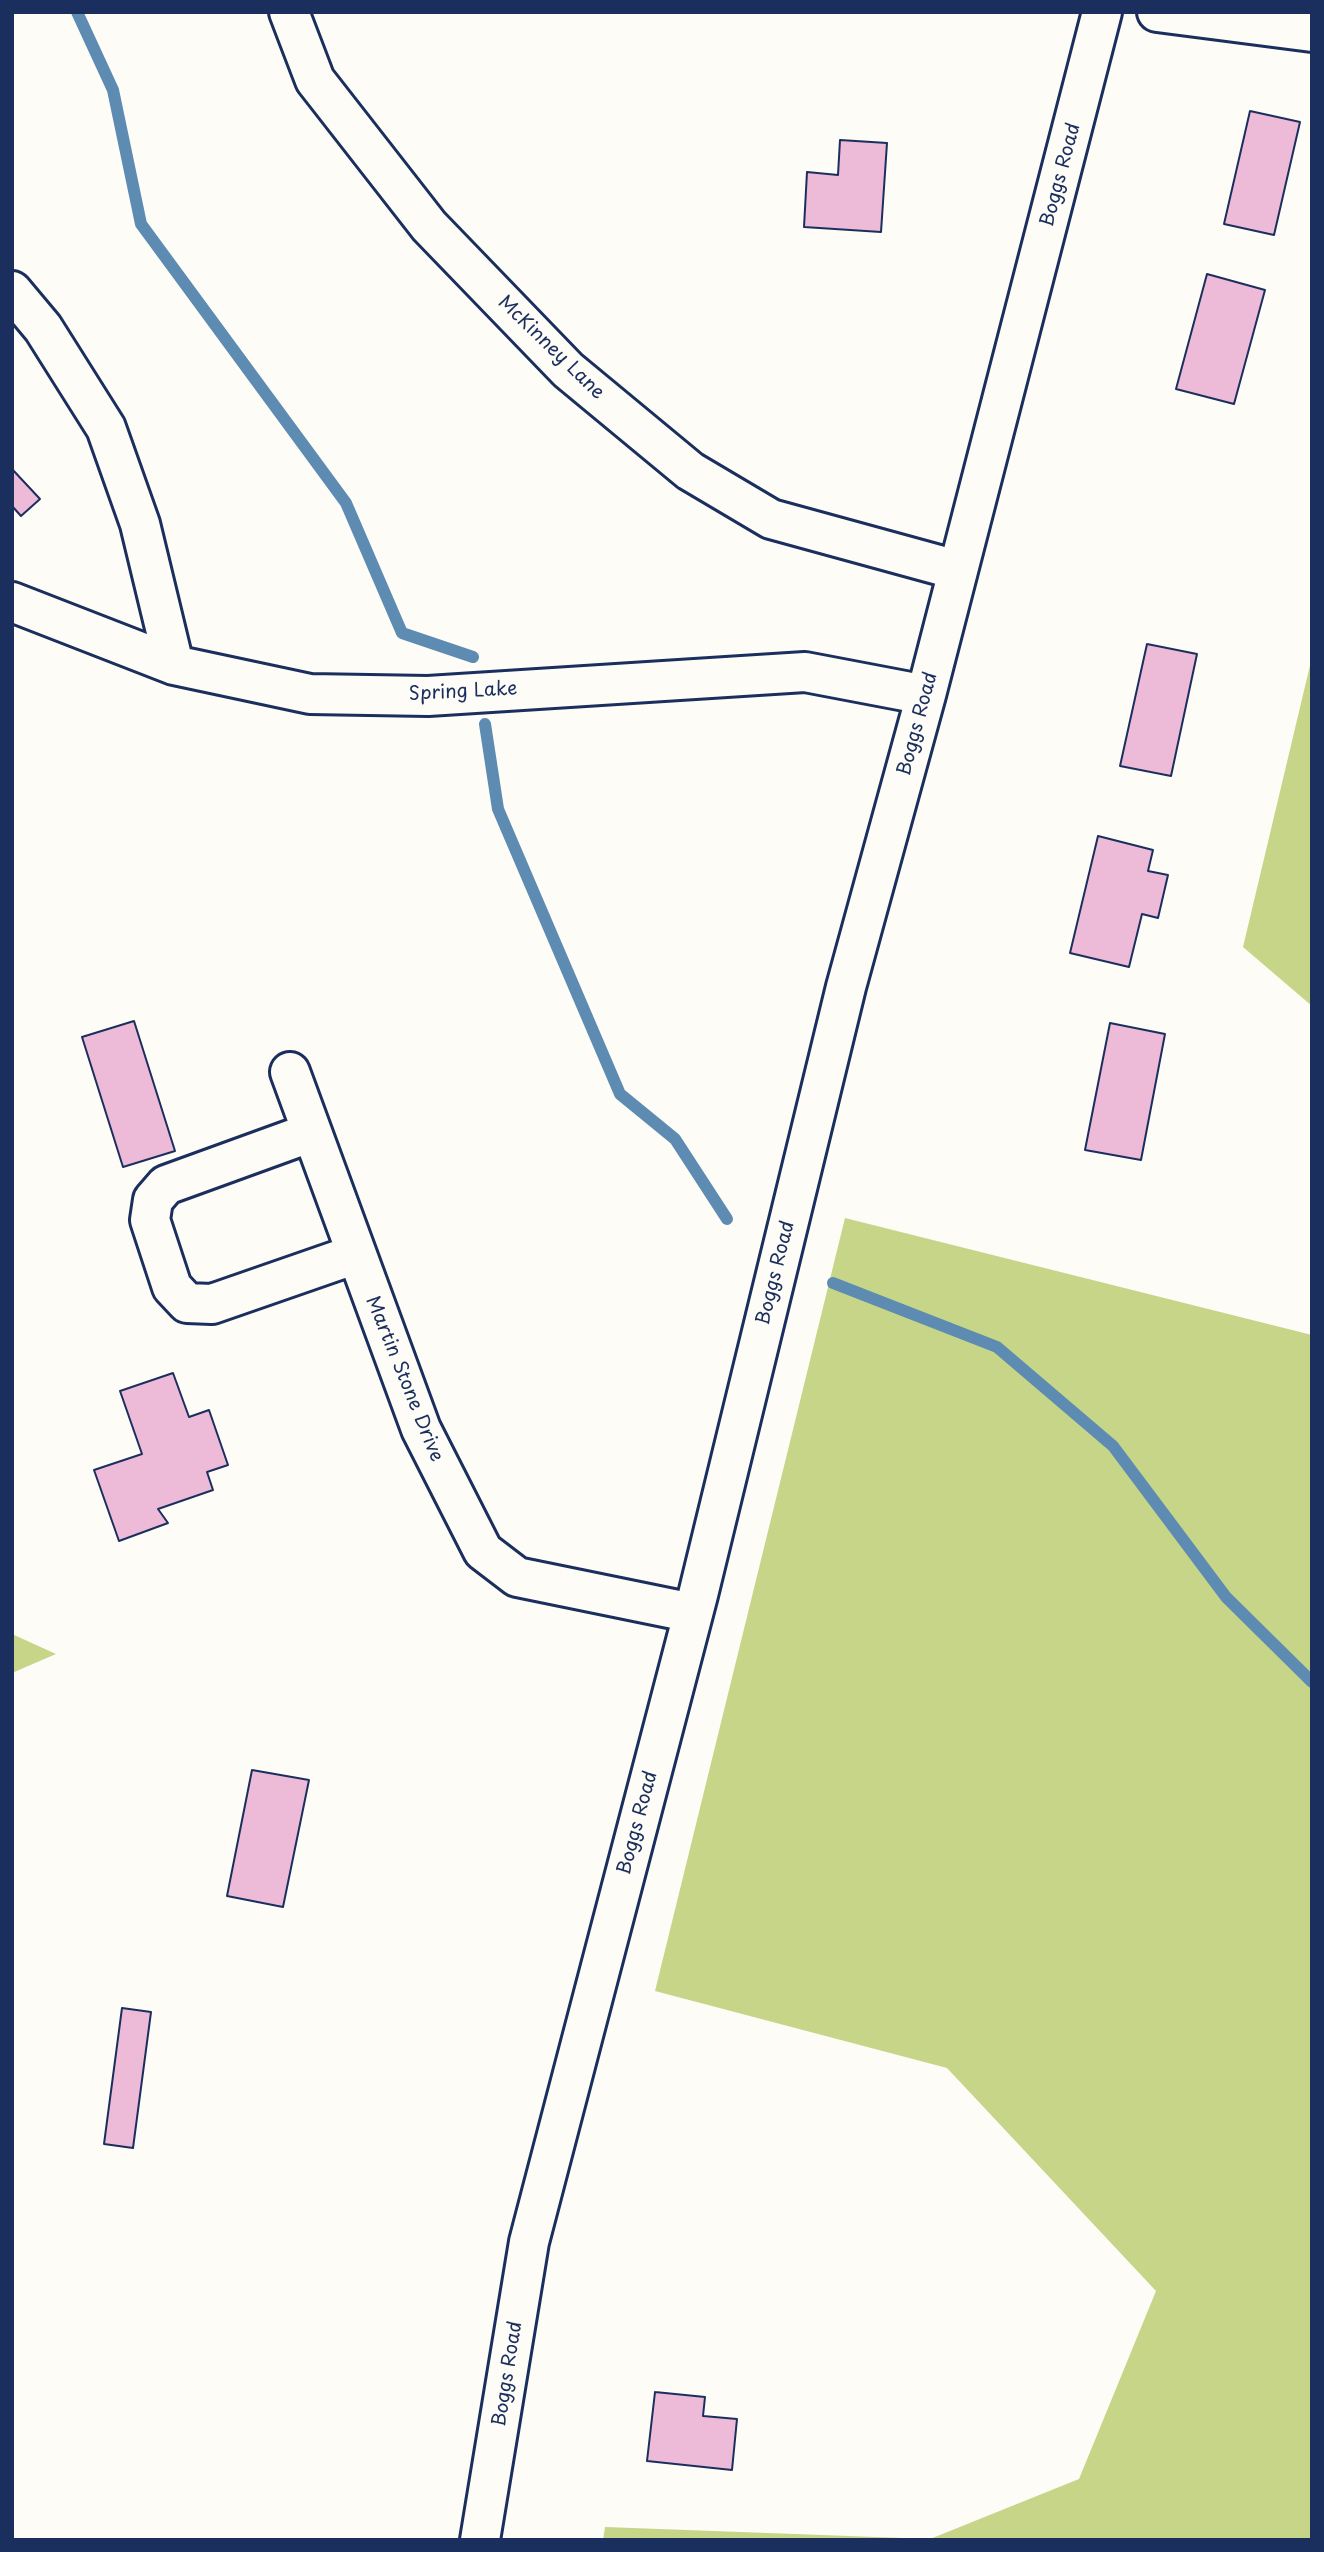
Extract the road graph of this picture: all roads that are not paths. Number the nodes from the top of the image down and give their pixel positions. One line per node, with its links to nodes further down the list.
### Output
1 (289, 12): 6 (street, McKinney Lane)
2 (1102, 12): 6 (street, Boggs Road)
3 (1157, 12): 4 (street)
4 (1312, 32)
5 (12, 291): 8 (street)
6 (957, 570): 9 (street, Boggs Road)
7 (12, 601): 8 (street, Spring Lake)
8 (174, 665): 9 (street, Spring Lake)
9 (926, 695): 13 (street, Boggs Road)
10 (290, 1072): 11 (street, Martin Stone Drive)
11 (312, 1132): 12 (street, Martin Stone Drive); 12 (street)
12 (356, 1254): 13 (street, Martin Stone Drive)
13 (693, 1613): 14 (street, Boggs Road)
14 (480, 2540)

